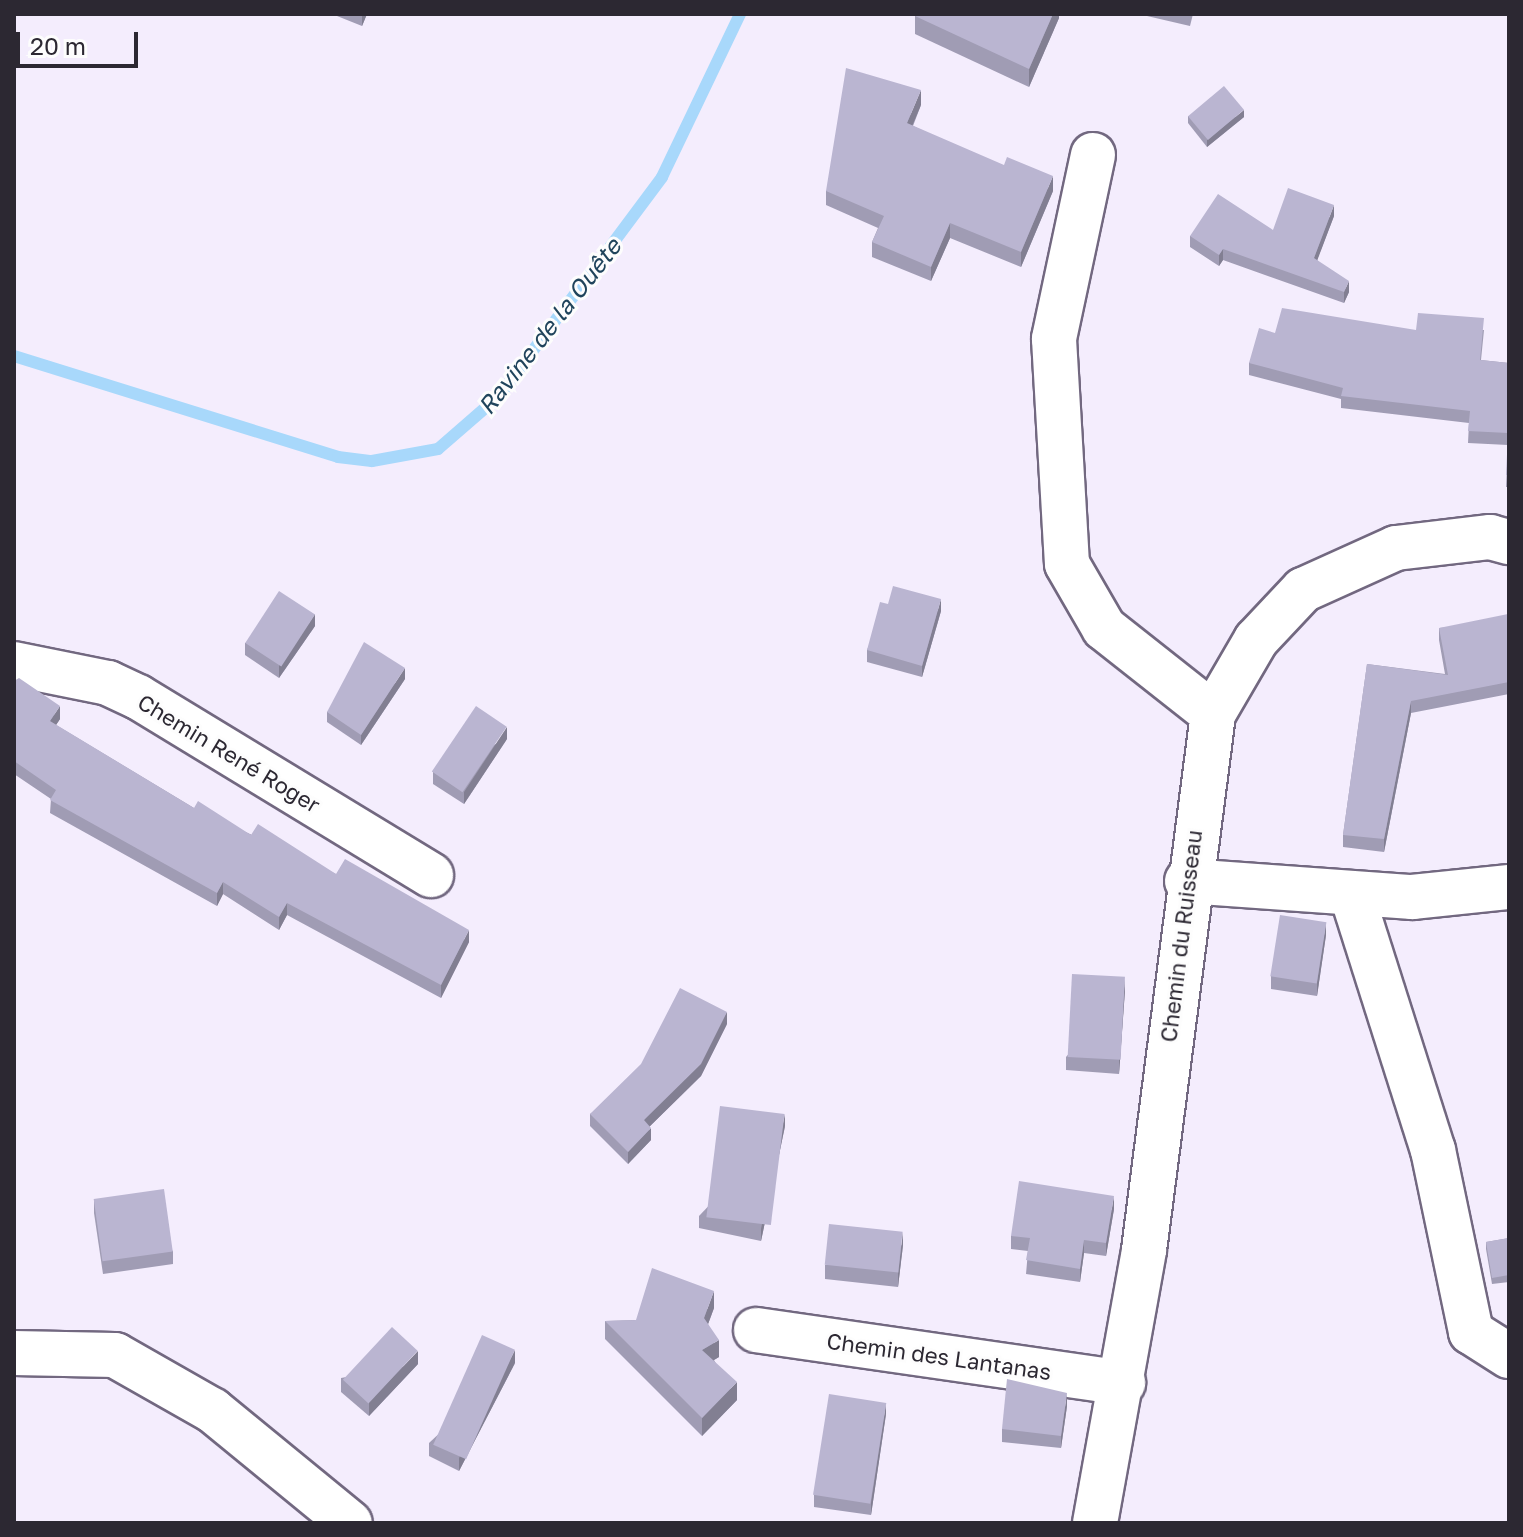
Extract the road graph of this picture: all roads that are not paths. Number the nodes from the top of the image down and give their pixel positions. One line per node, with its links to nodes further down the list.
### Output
1 (1093, 155): 4 (street)
2 (1509, 542): 4 (street, Chemin du Ruisseau)
3 (14, 664): 5 (street, Chemin René Roger)
4 (1213, 714): 6 (street, Chemin du Ruisseau)
5 (431, 875)
6 (1187, 881): 8 (street); 12 (street, Chemin du Ruisseau)
7 (1509, 887): 8 (street)
8 (1352, 895): 11 (street)
9 (756, 1330): 12 (street, Chemin des Lantanas)
10 (14, 1353): 13 (street)
11 (1509, 1356)
12 (1123, 1383): 14 (street, Chemin du Ruisseau)
13 (350, 1523)
14 (1095, 1523)

